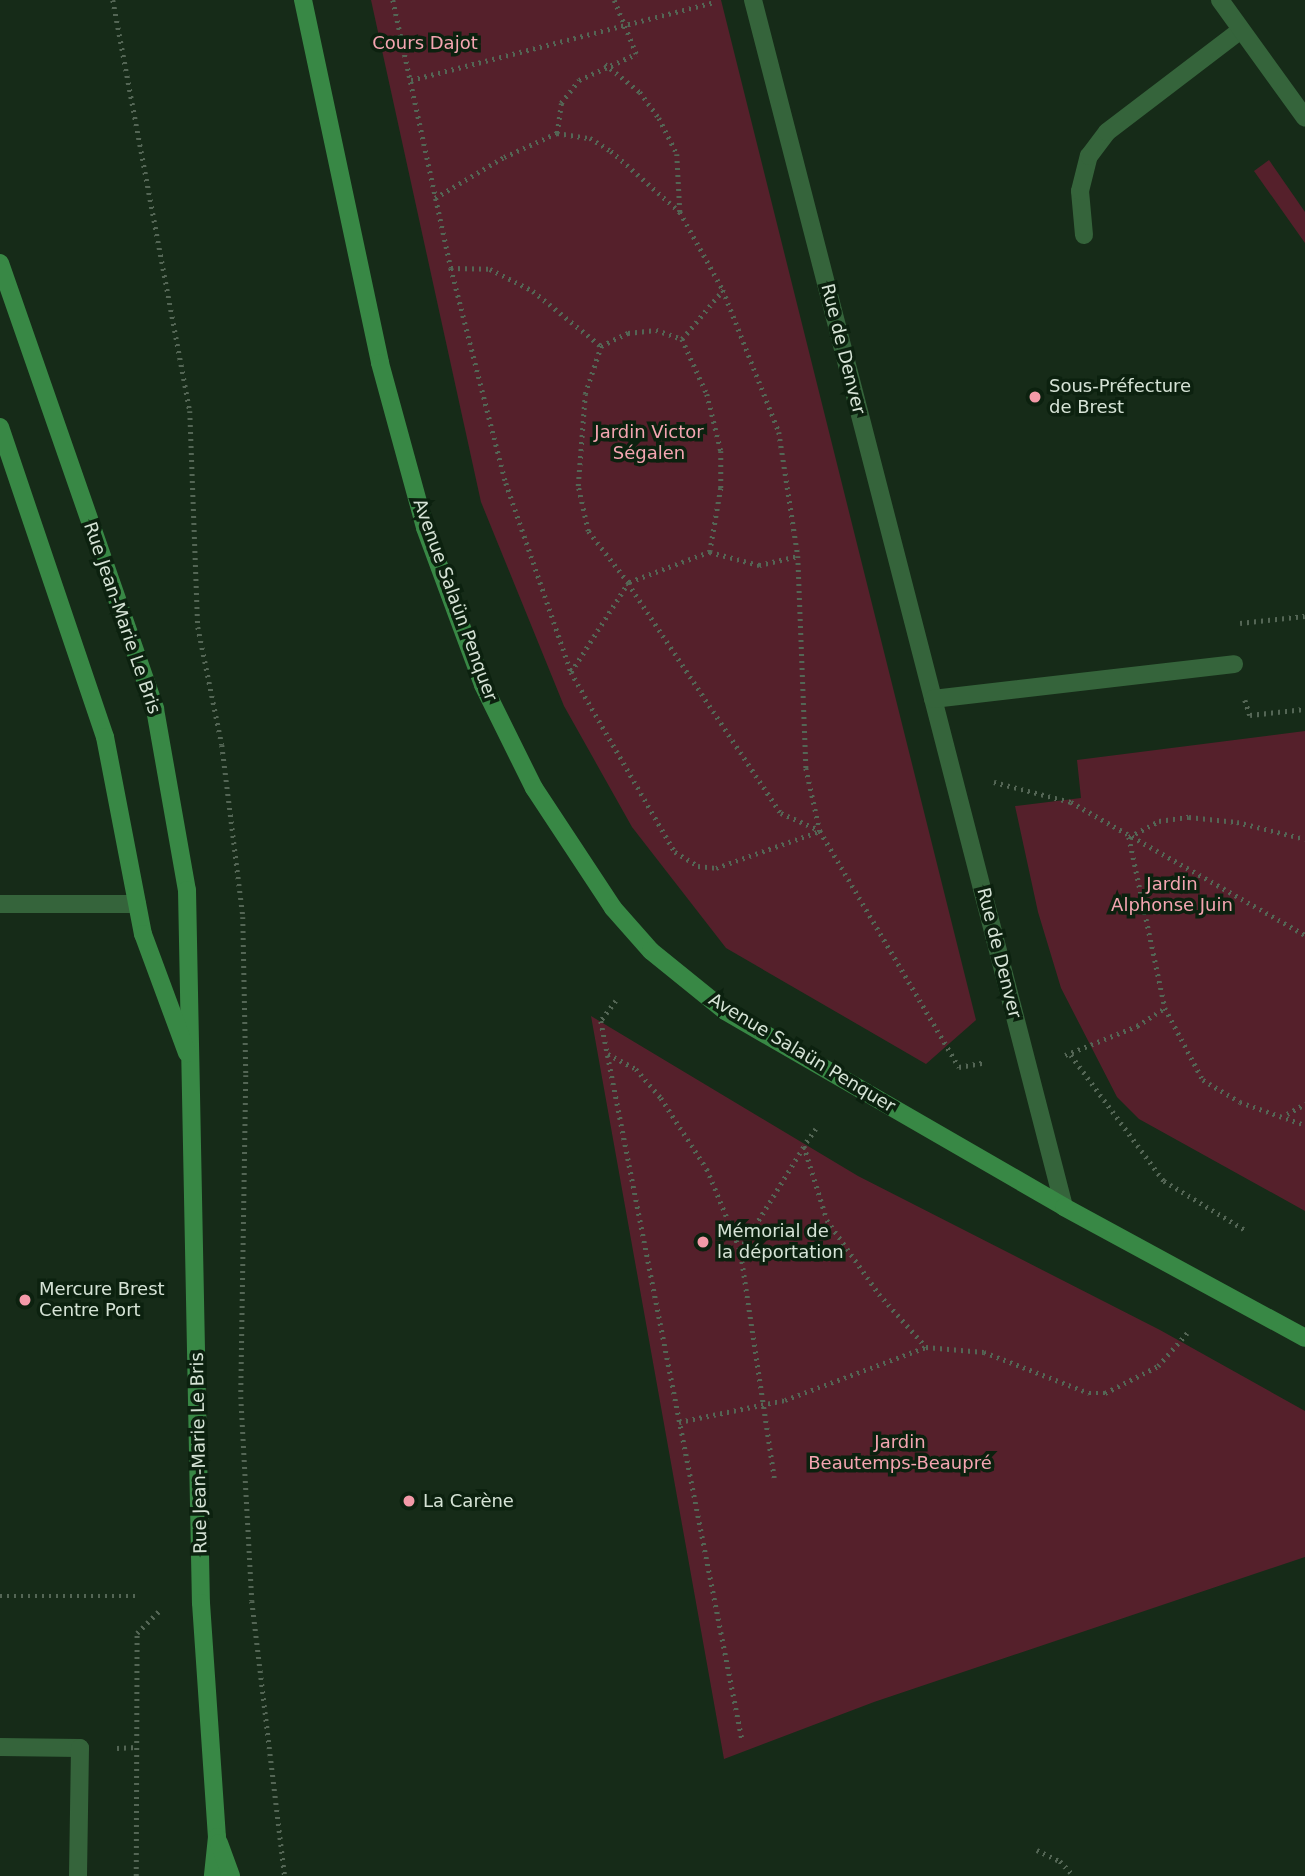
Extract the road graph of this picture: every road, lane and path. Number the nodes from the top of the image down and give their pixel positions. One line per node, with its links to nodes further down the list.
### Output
1 (303, 0): 47 (main road, Avenue Salaün Penquer)
2 (393, 0): 10 (path)
3 (614, 0): 7 (path)
4 (722, 0): 7 (path)
5 (753, 0): 28 (street, Rue de Denver)
6 (1220, 0): 8 (street)
7 (621, 26): 9 (path); 10 (path)
8 (1241, 30): 11 (street); 15 (street)
9 (605, 64): 12 (path); 14 (path)
10 (411, 80): 13 (path)
11 (1305, 118)
12 (557, 133): 13 (path); 14 (path)
13 (435, 198): 17 (path)
14 (680, 212): 18 (path)
15 (1084, 235)
16 (0, 263): 41 (main road, Rue Jean-Marie Le Bris)
17 (451, 268): 20 (path); 27 (path)
18 (723, 290): 19 (path); 23 (path)
19 (682, 339): 20 (path); 22 (path)
20 (601, 346): 24 (path)
21 (0, 427): 35 (main road, Rue Jean-Marie Le Bris)
22 (710, 552): 23 (path); 24 (path)
23 (798, 556): 31 (path)
24 (628, 583): 27 (path); 31 (path)
25 (1305, 616): 26 (path)
26 (1234, 664): 28 (street); 29 (path)
27 (570, 672): 31 (path)
28 (933, 698): 30 (street, Rue de Denver)
29 (1305, 709)
30 (952, 771): 32 (path); 47 (street, Rue de Denver)
31 (820, 831): 40 (path)
32 (1129, 837): 33 (path); 36 (path); 38 (path)
33 (1305, 839)
34 (0, 904): 35 (street)
35 (137, 904): 41 (main road, Rue Jean-Marie Le Bris)
36 (1305, 935)
37 (616, 1001): 39 (path)
38 (1165, 1008): 43 (path); 48 (path)
39 (608, 1054): 49 (path); 54 (path)
40 (959, 1067)
41 (193, 1069): 62 (main road, Rue Jean-Marie Le Bris)
42 (1305, 1104): 43 (path)
43 (1286, 1115): 44 (path)
44 (1305, 1125)
45 (816, 1129): 46 (path)
46 (804, 1146): 49 (path); 52 (path)
47 (1064, 1207): 51 (main road, Avenue Salaün Penquer)
48 (1247, 1231)
49 (740, 1250): 53 (path)
50 (1187, 1333): 52 (path)
51 (1305, 1338)
52 (926, 1347): 53 (path)
53 (764, 1404): 54 (path); 55 (path)
54 (679, 1422): 60 (path)
55 (774, 1478)
56 (0, 1596): 57 (path)
57 (137, 1596)
58 (252, 1601): 68 (path)
59 (138, 1633): 65 (path)
60 (742, 1739)
61 (0, 1747): 64 (street)
62 (217, 1836): 66 (main road, Rue Jean-Marie Le Bris); 67 (main road, Rue Jean-Marie Le Bris)
63 (1037, 1850): 69 (path)
64 (78, 1876)
65 (136, 1876)
66 (213, 1876)
67 (231, 1876)
68 (285, 1876)
69 (1074, 1876)

